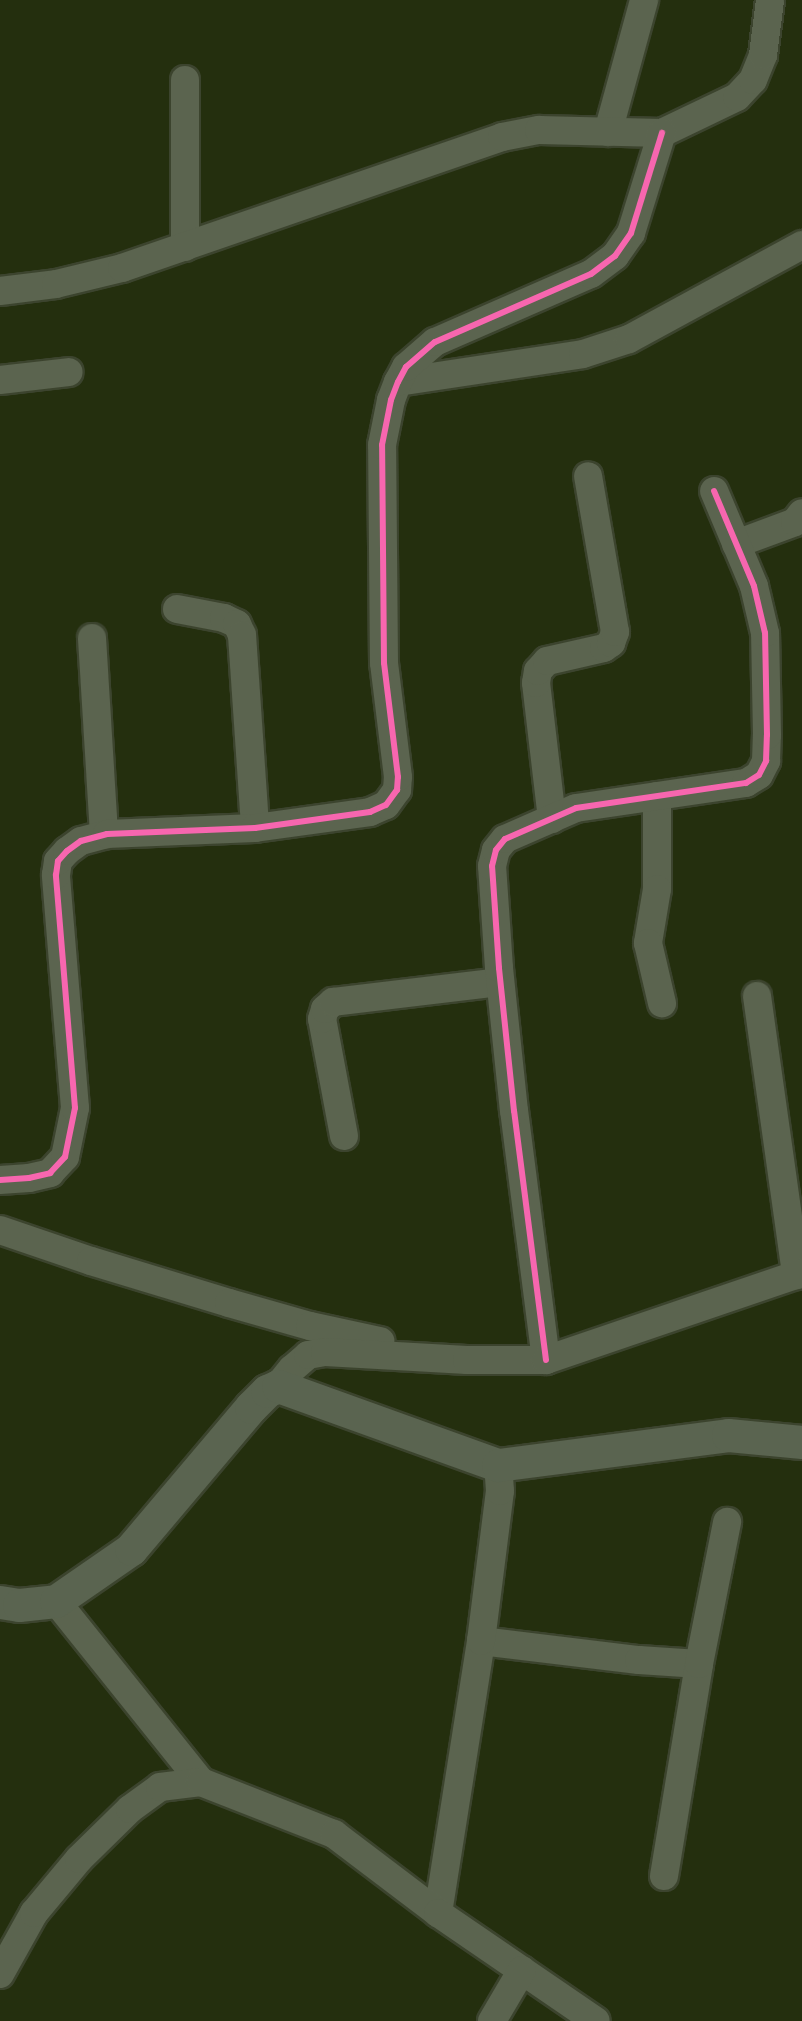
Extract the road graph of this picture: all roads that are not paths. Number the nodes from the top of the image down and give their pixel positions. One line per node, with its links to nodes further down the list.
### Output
1 (644, 0): 4 (street)
2 (770, 0): 5 (street)
3 (185, 80): 7 (street)
4 (608, 132): 5 (street); 7 (street)
5 (662, 133): 11 (street)
6 (802, 245): 11 (street)
7 (185, 247): 8 (street)
8 (0, 291)
9 (69, 372): 10 (street)
10 (0, 380)
11 (398, 382): 20 (street)
12 (588, 476): 19 (street)
13 (714, 491): 15 (street)
14 (802, 513): 15 (street)
15 (736, 544): 18 (street)
16 (177, 609): 20 (street)
17 (92, 638): 21 (street)
18 (657, 796): 19 (street); 24 (street)
19 (552, 819): 22 (street)
20 (255, 828): 21 (street)
21 (104, 835): 26 (street)
22 (501, 982): 25 (street); 29 (street)
23 (757, 996): 28 (street)
24 (662, 1003)
25 (344, 1136)
26 (0, 1180)
27 (0, 1230): 30 (street)
28 (799, 1274): 29 (street)
29 (546, 1359): 30 (street)
30 (467, 1360): 31 (street)
31 (278, 1386): 33 (street); 35 (street)
32 (802, 1442): 33 (street)
33 (498, 1466): 37 (street)
34 (727, 1522): 38 (street)
35 (56, 1601): 36 (street); 39 (street)
36 (0, 1602)
37 (481, 1641): 38 (street); 41 (street)
38 (699, 1664): 40 (street)
39 (201, 1782): 41 (street); 43 (street)
40 (664, 1876)
41 (438, 1913): 42 (street)
42 (522, 1970): 44 (street); 45 (street)
43 (0, 1974)
44 (492, 2021)
45 (596, 2021)

